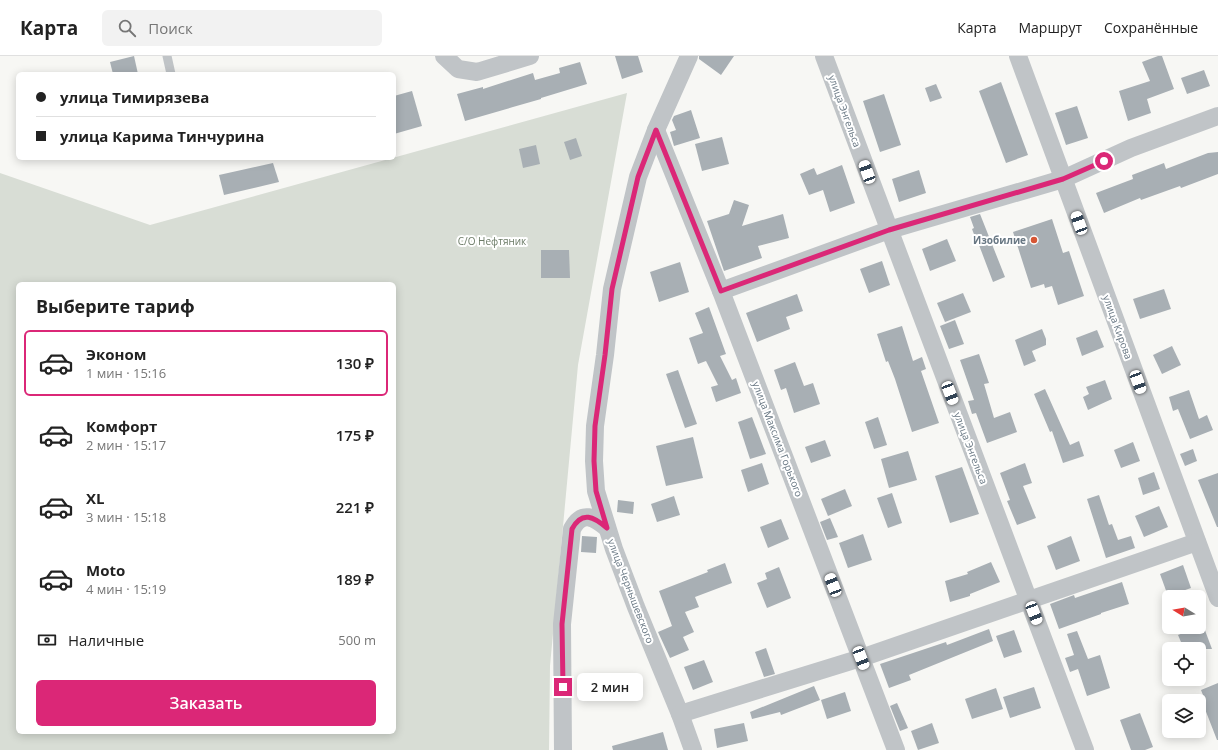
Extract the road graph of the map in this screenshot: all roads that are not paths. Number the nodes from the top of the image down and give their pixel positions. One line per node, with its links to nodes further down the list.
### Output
1 (167, 56): 7 (lane)
2 (444, 56): 3 (street)
3 (530, 56)
4 (689, 56): 9 (street, улица Чернышевского)
5 (824, 56): 11 (street, улица Энгельса)
6 (1018, 56): 10 (street, улица Кирова)
7 (171, 72)
8 (1218, 116): 10 (street)
9 (656, 130): 12 (street, улица Максима Горького); 13 (street, улица Чернышевского)
10 (1063, 179): 11 (street); 14 (street, улица Кирова)
11 (889, 230): 12 (street); 16 (street, улица Энгельса)
12 (721, 291): 17 (street, улица Максима Горького)
13 (607, 528): 18 (street, улица Чернышевского); 19 (street)
14 (1197, 542): 15 (street, улица Кирова); 16 (street)
15 (1218, 598)
16 (1029, 600): 17 (street); 22 (street, улица Энгельса)
17 (861, 658): 18 (street); 21 (street, улица Максима Горького)
18 (680, 714): 20 (street, улица Чернышевского)
19 (564, 750)
20 (693, 750)
21 (896, 750)
22 (1085, 750)

